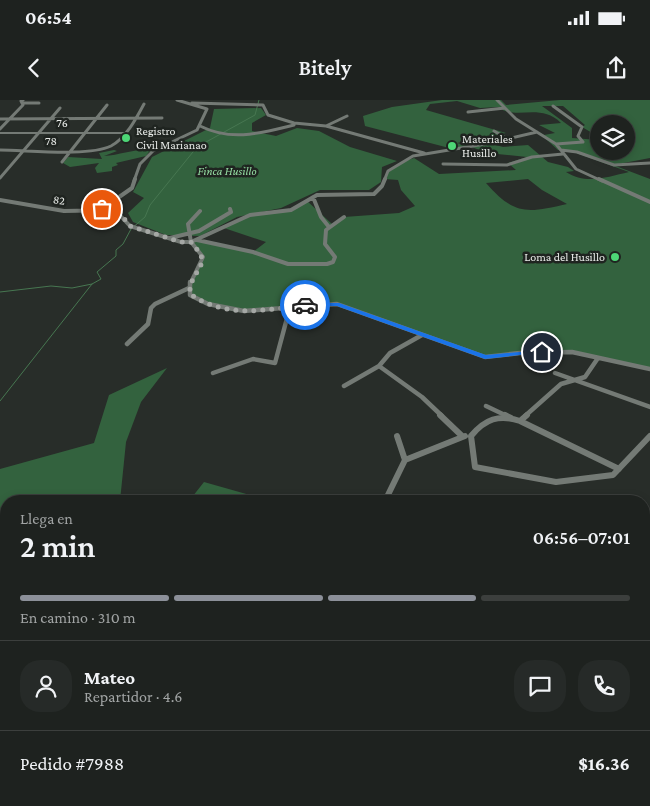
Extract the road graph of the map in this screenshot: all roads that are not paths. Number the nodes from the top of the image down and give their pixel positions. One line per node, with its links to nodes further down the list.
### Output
1 (179, 100): 5 (street)
2 (497, 100): 10 (street)
3 (23, 101): 4 (street); 18 (street)
4 (39, 103)
5 (192, 103): 19 (street); 20 (street)
6 (107, 104): 14 (street)
7 (144, 104): 15 (street)
8 (553, 106): 30 (street)
9 (60, 108): 13 (street)
10 (504, 108): 11 (street); 24 (street)
11 (468, 112)
12 (347, 116): 21 (street)
13 (52, 118): 14 (street); 18 (street); 26 (street)
14 (97, 118): 15 (street); 27 (street)
15 (137, 118): 16 (street); 28 (street)
16 (162, 118)
17 (0, 119): 18 (street)
18 (9, 119): 22 (street)
19 (298, 124): 20 (street); 21 (street)
20 (200, 126): 43 (street)
21 (326, 126): 35 (street)
22 (0, 129)
23 (494, 131): 29 (street)
24 (537, 132): 29 (street); 30 (street)
25 (0, 133): 26 (street, 76)
26 (40, 133): 27 (street, 76); 32 (street)
27 (84, 133): 28 (street, 76); 33 (street)
28 (124, 133): 33 (street, 78)
29 (508, 139): 35 (street)
30 (556, 144): 34 (street)
31 (0, 150): 32 (street, 78)
32 (24, 150): 33 (street, 78); 39 (street)
33 (69, 150): 36 (street)
34 (562, 152): 37 (street); 38 (street); 42 (street)
35 (426, 154): 40 (street)
36 (62, 162)
37 (650, 163)
38 (443, 164)
39 (0, 178)
40 (313, 197): 47 (street); 50 (street)
41 (0, 200): 43 (street, 82)
42 (650, 202)
43 (102, 209): 49 (street, 82)
44 (230, 209): 48 (street)
45 (200, 211): 48 (street)
46 (344, 217): 47 (street)
47 (329, 227): 50 (street)
48 (190, 235): 49 (street); 51 (street)
49 (168, 238): 51 (street, 82)
50 (197, 240): 51 (street)
51 (191, 242): 52 (street)
52 (189, 288): 53 (street); 55 (street)
53 (290, 307): 54 (street); 59 (street)
54 (422, 334): 56 (street); 57 (street)
55 (127, 344)
56 (598, 358): 58 (street); 61 (street)
57 (379, 366): 62 (street); 68 (street)
58 (650, 369)
59 (213, 373)
60 (555, 373): 61 (street)
61 (576, 381): 64 (street); 66 (street)
62 (344, 386)
63 (486, 406): 65 (street)
64 (650, 407)
65 (512, 418): 66 (street); 69 (street)
66 (520, 421): 72 (street)
67 (397, 436): 71 (street)
68 (462, 436): 69 (street); 71 (street)
69 (471, 436): 72 (street)
70 (650, 436): 72 (street)
71 (404, 460): 73 (street)
72 (619, 469)
73 (388, 495)

